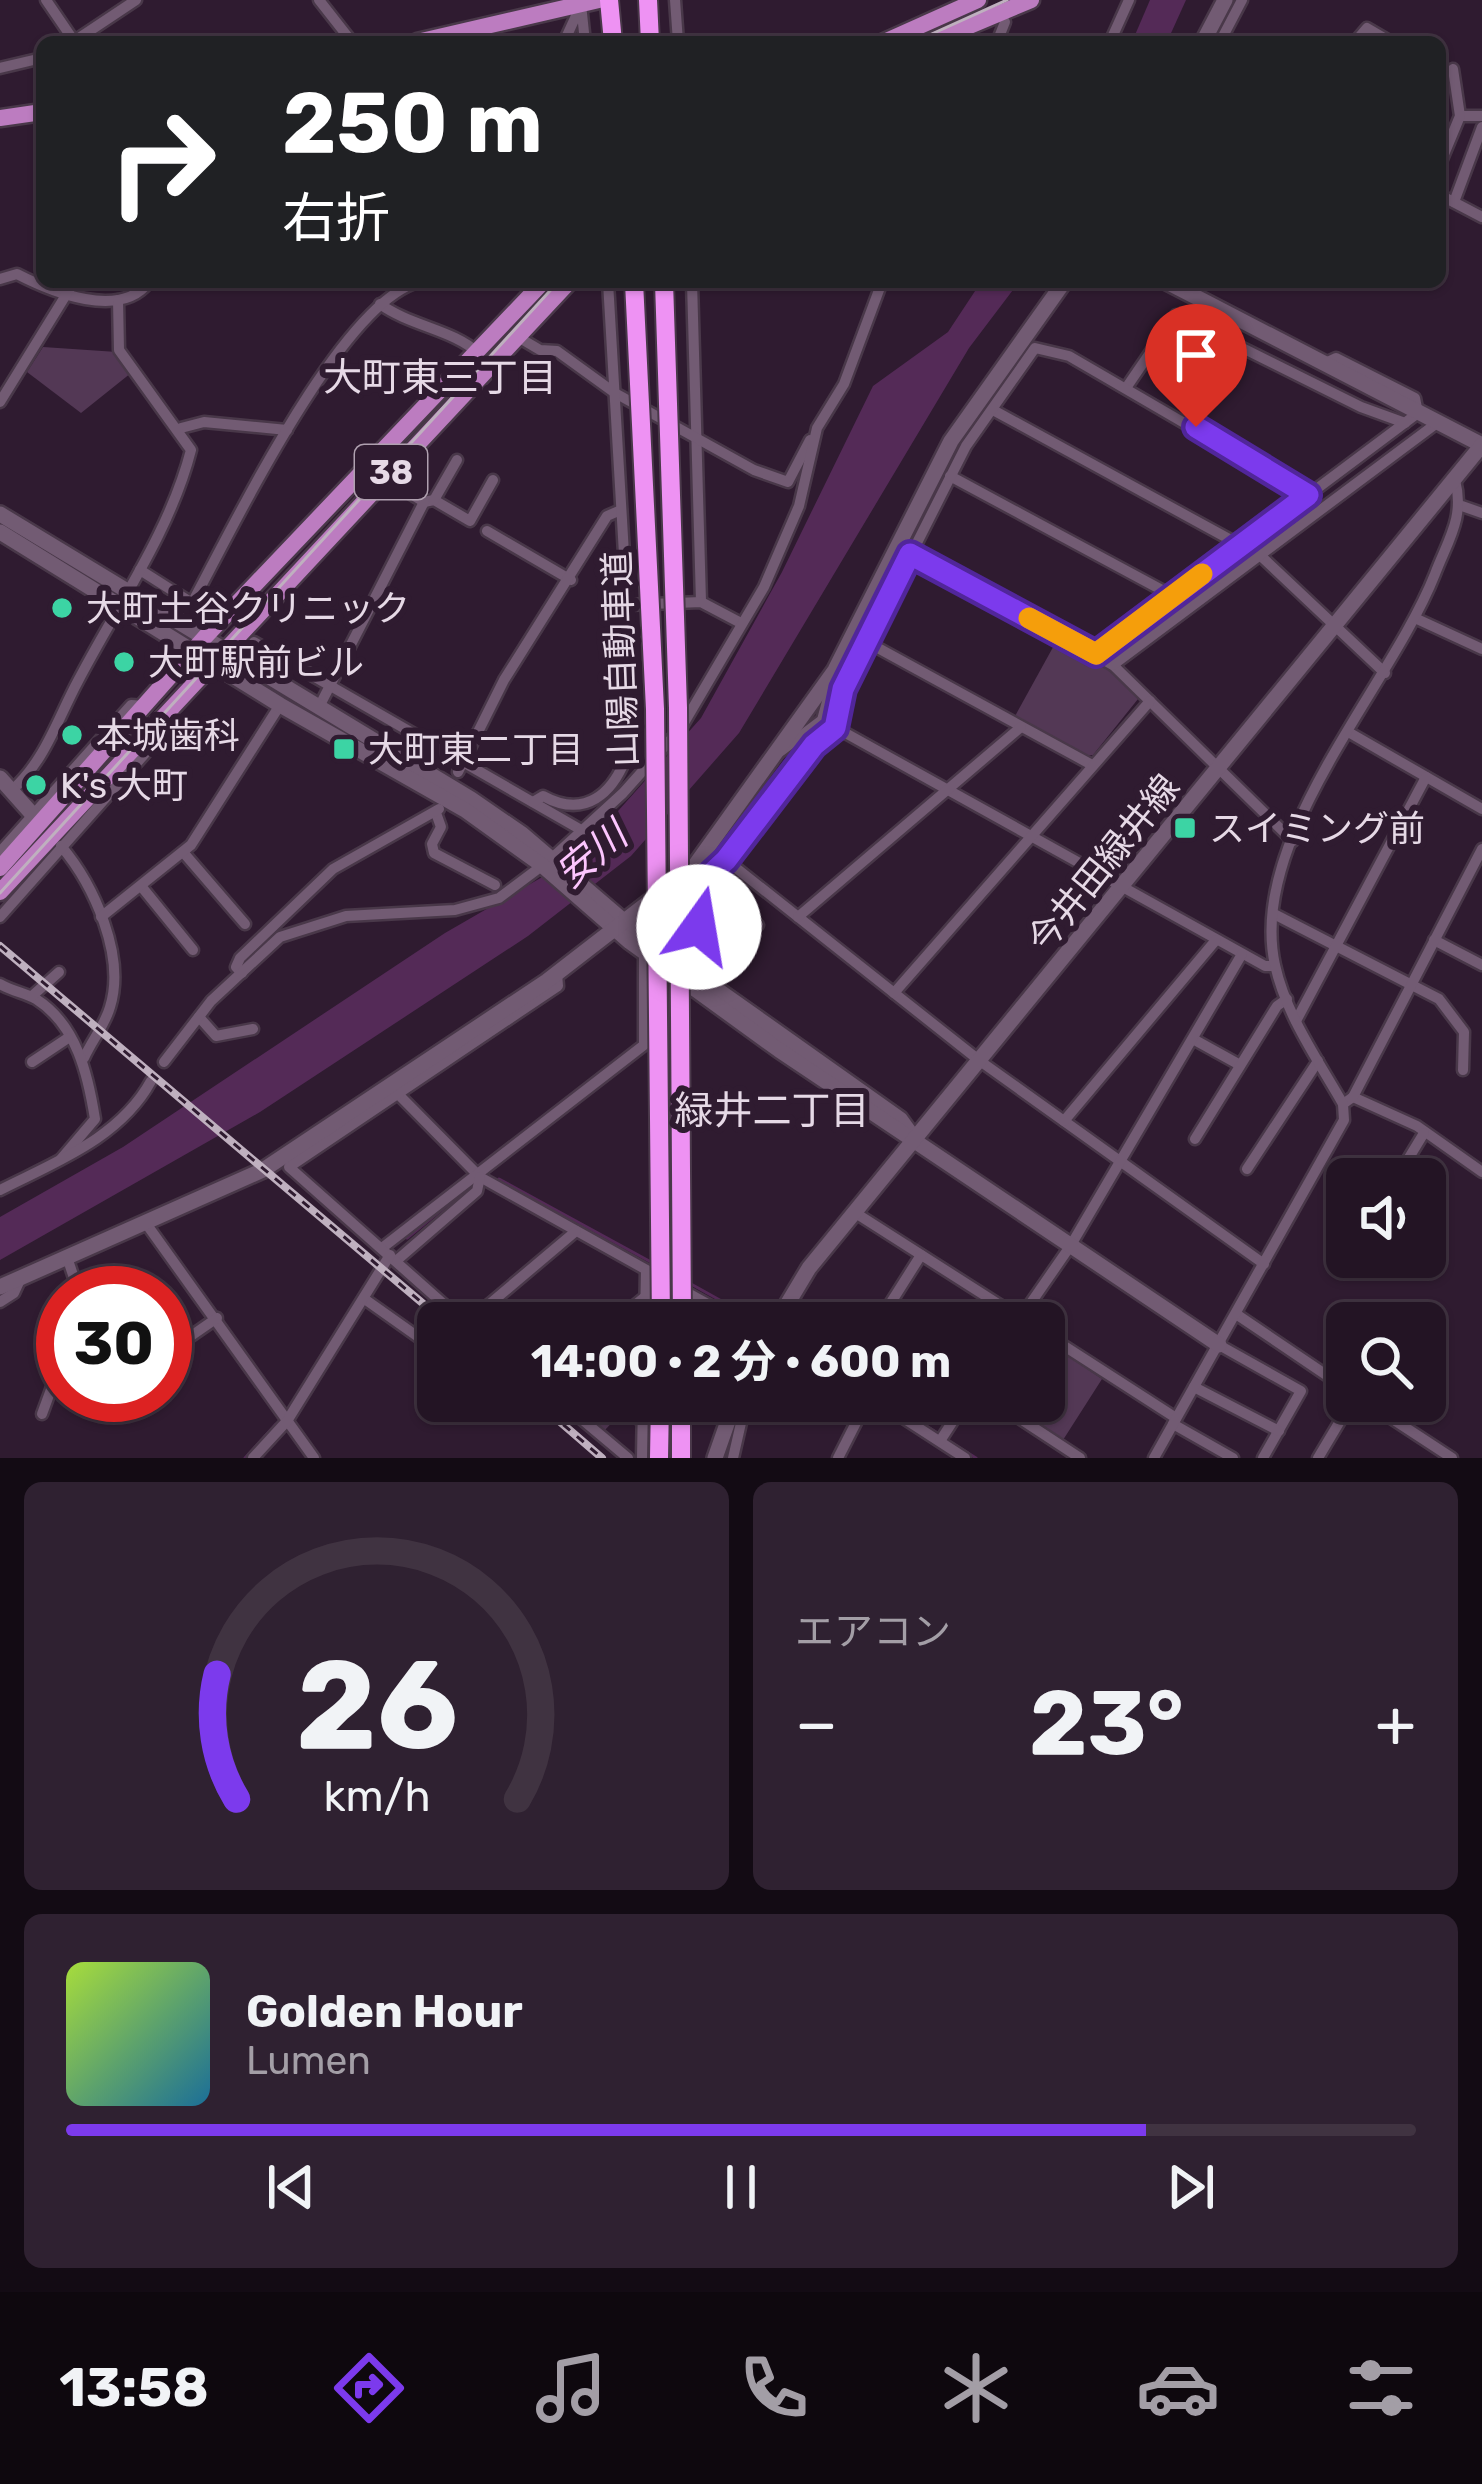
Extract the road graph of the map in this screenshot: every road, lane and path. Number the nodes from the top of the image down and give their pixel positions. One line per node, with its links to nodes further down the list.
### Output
1 (46, 0): 14 (street)
2 (136, 0): 15 (street)
3 (319, 0): 16 (street)
4 (609, 0): 20 (highway)
5 (648, 0): 21 (highway)
6 (675, 0): 22 (street)
7 (979, 0): 23 (main road)
8 (1031, 0): 24 (main road)
9 (1130, 0): 26 (street)
10 (1225, 0): 27 (street)
11 (1242, 0): 28 (street)
12 (587, 1): 17 (main road); 18 (street); 19 (street)
13 (1005, 22): 25 (street)
14 (70, 36)
15 (83, 36)
16 (347, 36)
17 (442, 36)
18 (567, 36)
19 (585, 36)
20 (612, 36)
21 (650, 36)
22 (678, 36)
23 (898, 36)
24 (945, 36)
25 (999, 36)
26 (1113, 36)
27 (1206, 36)
28 (1223, 36)
29 (36, 59): 30 (street)
30 (0, 68)
31 (1449, 71): 33 (street)
32 (36, 113): 35 (main road)
33 (1460, 116): 34 (street); 37 (street)
34 (1482, 116)
35 (0, 118)
36 (1482, 127): 39 (street)
37 (1446, 134)
38 (1446, 197): 39 (street)
39 (1454, 202): 40 (street)
40 (1482, 218)
41 (0, 279): 42 (street)
42 (36, 284)
43 (45, 288): 56 (street)
44 (70, 288): 56 (street)
45 (144, 288): 57 (street)
46 (386, 288): 58 (street)
47 (538, 288): 60 (main road, 38)
48 (563, 288): 59 (main road, 38)
49 (608, 288): 62 (street)
50 (634, 288): 210 (highway, 山陽自動車道, bridge)
51 (664, 288): 211 (highway, 山陽自動車道, bridge)
52 (692, 288): 70 (street)
53 (880, 288): 68 (street)
54 (1060, 288): 104 (street)
55 (1178, 288): 65 (street)
56 (64, 297): 57 (street); 63 (street)
57 (118, 300): 67 (street)
58 (380, 304): 60 (street); 69 (street)
59 (518, 337): 62 (street); 74 (main road, 38)
60 (478, 353): 99 (main road, 38)
61 (1126, 388): 64 (street); 65 (street); 77 (street)
62 (615, 392): 70 (street); 80 (street)
63 (0, 402)
64 (993, 410): 73 (street); 85 (street)
65 (1412, 418): 66 (street); 77 (street)
66 (1438, 423): 71 (street); 87 (street)
67 (181, 428): 69 (street); 88 (street)
68 (817, 428): 70 (street); 95 (street)
69 (287, 430): 88 (street)
70 (699, 440): 92 (street)
71 (1482, 445): 76 (street, 今井田緑井線)
72 (457, 460): 78 (street)
73 (950, 476): 86 (street); 90 (street)
74 (385, 478): 78 (street); 102 (main road, 38)
75 (494, 480): 78 (street)
76 (1455, 480): 79 (street); 96 (street, 今井田緑井線)
77 (1308, 495): 85 (street)
78 (429, 501): 106 (street)
79 (1462, 506): 81 (street); 94 (street)
80 (621, 510): 89 (street); 93 (street)
81 (1482, 513)
82 (0, 514): 91 (street)
83 (487, 531): 89 (street)
84 (0, 532): 91 (street)
85 (1240, 545): 87 (street); 90 (street)
86 (910, 554): 98 (street); 101 (street)
87 (1262, 557): 96 (street); 103 (street)
88 (140, 570): 91 (street)
89 (571, 580): 118 (street)
90 (1173, 596): 101 (street)
91 (125, 598): 99 (street); 121 (street)
92 (701, 602): 93 (street); 95 (street)
93 (627, 605): 123 (street)
94 (1417, 619): 100 (street); 105 (street)
95 (739, 622): 126 (street)
96 (1336, 626): 105 (street); 119 (street, 今井田緑井線)
97 (254, 642): 106 (street)
98 (867, 642): 113 (street); 114 (street)
99 (200, 644): 102 (street); 110 (main road, 38)
100 (1482, 649)
101 (1096, 654): 103 (street)
102 (220, 657): 108 (street); 109 (street); 111 (main road, 38)
103 (1113, 665): 107 (street)
104 (836, 670): 112 (street); 116 (street)
105 (1385, 673): 115 (street)
106 (331, 687): 109 (street); 118 (street)
107 (1150, 701): 117 (street); 119 (street)
108 (280, 705): 132 (street); 134 (street)
109 (319, 707): 134 (street)
110 (136, 708): 125 (street); 135 (main road, 38)
111 (173, 714): 129 (street); 140 (main road, 38)
112 (822, 721): 114 (street); 116 (street)
113 (1021, 727): 117 (street); 122 (street)
114 (835, 728): 122 (street); 133 (street)
115 (1350, 733): 120 (street); 128 (street)
116 (781, 751): 145 (street)
117 (1092, 765): 127 (street)
118 (460, 768): 123 (street)
119 (1219, 769): 128 (street); 139 (street, 今井田緑井線)
120 (1426, 777): 124 (street); 150 (street)
121 (6, 784): 125 (street)
122 (948, 791): 127 (street); 144 (street)
123 (533, 802): 126 (street)
124 (1482, 809)
125 (33, 814): 131 (street)
126 (584, 831): 134 (street)
127 (1030, 837): 139 (street); 162 (street)
128 (1293, 841): 141 (street)
129 (61, 847): 142 (street); 143 (street)
130 (1482, 849): 149 (street)
131 (0, 852)
132 (183, 852): 138 (street); 146 (street)
133 (726, 860): 137 (street); 144 (street)
134 (549, 864): 145 (street); 157 (street)
135 (0, 868)
136 (495, 885): 157 (street)
137 (699, 885): 147 (street); 160 (street)
138 (141, 886): 143 (street); 151 (street)
139 (1121, 888): 148 (street); 171 (street, 今井田緑井線)
140 (0, 892)
141 (1274, 914): 150 (street); 155 (street)
142 (0, 917)
143 (101, 917): 170 (street)
144 (797, 917): 162 (street)
145 (616, 923): 152 (street); 158 (street); 160 (street)
146 (244, 924)
147 (758, 925)
148 (1216, 940): 153 (street); 180 (street)
149 (1435, 940): 154 (street); 161 (street)
150 (1338, 945): 161 (street); 166 (street)
151 (193, 950)
152 (644, 953): 160 (street); 189 (street)
153 (1242, 954): 155 (street); 169 (street)
154 (1482, 965)
155 (1275, 966): 164 (street)
156 (59, 972): 163 (street)
157 (242, 973): 165 (street)
158 (557, 974): 178 (street); 192 (street)
159 (0, 984): 163 (street)
160 (699, 984): 182 (street)
161 (1412, 984): 176 (street); 179 (street)
162 (894, 993): 171 (street)
163 (32, 996): 168 (street)
164 (1287, 999): 166 (street); 175 (street)
165 (199, 1018): 167 (street); 174 (street)
166 (1296, 1021): 172 (street)
167 (253, 1029)
168 (68, 1038): 170 (street); 173 (street)
169 (1192, 1040): 175 (street); 186 (street)
170 (84, 1058): 185 (street)
171 (980, 1061): 180 (street); 182 (street, 今井田緑井線)
172 (1318, 1061): 179 (street); 187 (street)
173 (32, 1062)
174 (164, 1062)
175 (1240, 1065): 183 (street)
176 (1463, 1070)
177 (151, 1082): 185 (street)
178 (399, 1095): 189 (street); 195 (street)
179 (1348, 1101): 181 (street); 198 (street)
180 (1064, 1121): 186 (street)
181 (1424, 1133): 184 (street); 188 (street)
182 (915, 1139): 191 (street, 今井田緑井線); 194 (street)
183 (1195, 1139)
184 (1409, 1158)
185 (61, 1159): 190 (street)
186 (1120, 1163): 194 (street); 198 (street)
187 (1247, 1169)
188 (1482, 1172)
189 (480, 1177): 193 (street); 195 (street); 195 (street)
190 (0, 1190)
191 (854, 1212): 196 (street); 213 (street, 今井田緑井線)
192 (145, 1222): 197 (street); 218 (street)
193 (576, 1232): 200 (street); 207 (street)
194 (1070, 1245): 216 (street); 221 (street)
195 (389, 1255): 204 (street); 206 (street)
196 (921, 1255): 214 (street); 215 (street)
197 (67, 1257): 199 (street); 201 (street)
198 (1264, 1264): 217 (street)
199 (70, 1266)
200 (646, 1270): 203 (street); 212 (street)
201 (21, 1277): 202 (street); 205 (street)
202 (0, 1287)
203 (645, 1297): 208 (street); 209 (street)
204 (365, 1300): 220 (street); 225 (street)
205 (0, 1302)
206 (442, 1302)
207 (491, 1302)
208 (639, 1302)
209 (645, 1302)
210 (661, 1302)
211 (682, 1302)
212 (704, 1302)
213 (789, 1302)
214 (891, 1302)
215 (993, 1302)
216 (1034, 1302)
217 (1236, 1314): 221 (street); 223 (street)
218 (217, 1318): 219 (street); 225 (street)
219 (192, 1335)
220 (417, 1336)
221 (1219, 1345): 224 (street); 239 (street)
222 (1065, 1347): 226 (street)
223 (1326, 1375)
224 (1194, 1387): 226 (street); 239 (street)
225 (287, 1421): 241 (street); 242 (street)
226 (1175, 1421): 252 (street); 253 (street)
227 (585, 1422): 243 (street)
228 (643, 1422): 244 (street)
229 (660, 1422): 245 (highway)
230 (681, 1422): 246 (highway)
231 (729, 1422): 247 (street)
232 (741, 1422): 248 (street)
233 (856, 1422): 249 (street)
234 (910, 1422): 240 (street)
235 (952, 1422): 240 (street)
236 (1025, 1422): 251 (street)
237 (1339, 1422): 255 (street)
238 (1397, 1422): 256 (street)
239 (1279, 1431): 254 (street)
240 (940, 1441): 250 (street)
241 (253, 1458)
242 (314, 1458)
243 (628, 1458)
244 (642, 1458)
245 (659, 1458)
246 (681, 1458)
247 (716, 1458)
248 (733, 1458)
249 (838, 1458)
250 (965, 1458)
251 (1081, 1458)
252 (1154, 1458)
253 (1233, 1458)
254 (1263, 1458)
255 (1318, 1458)
256 (1452, 1458)

